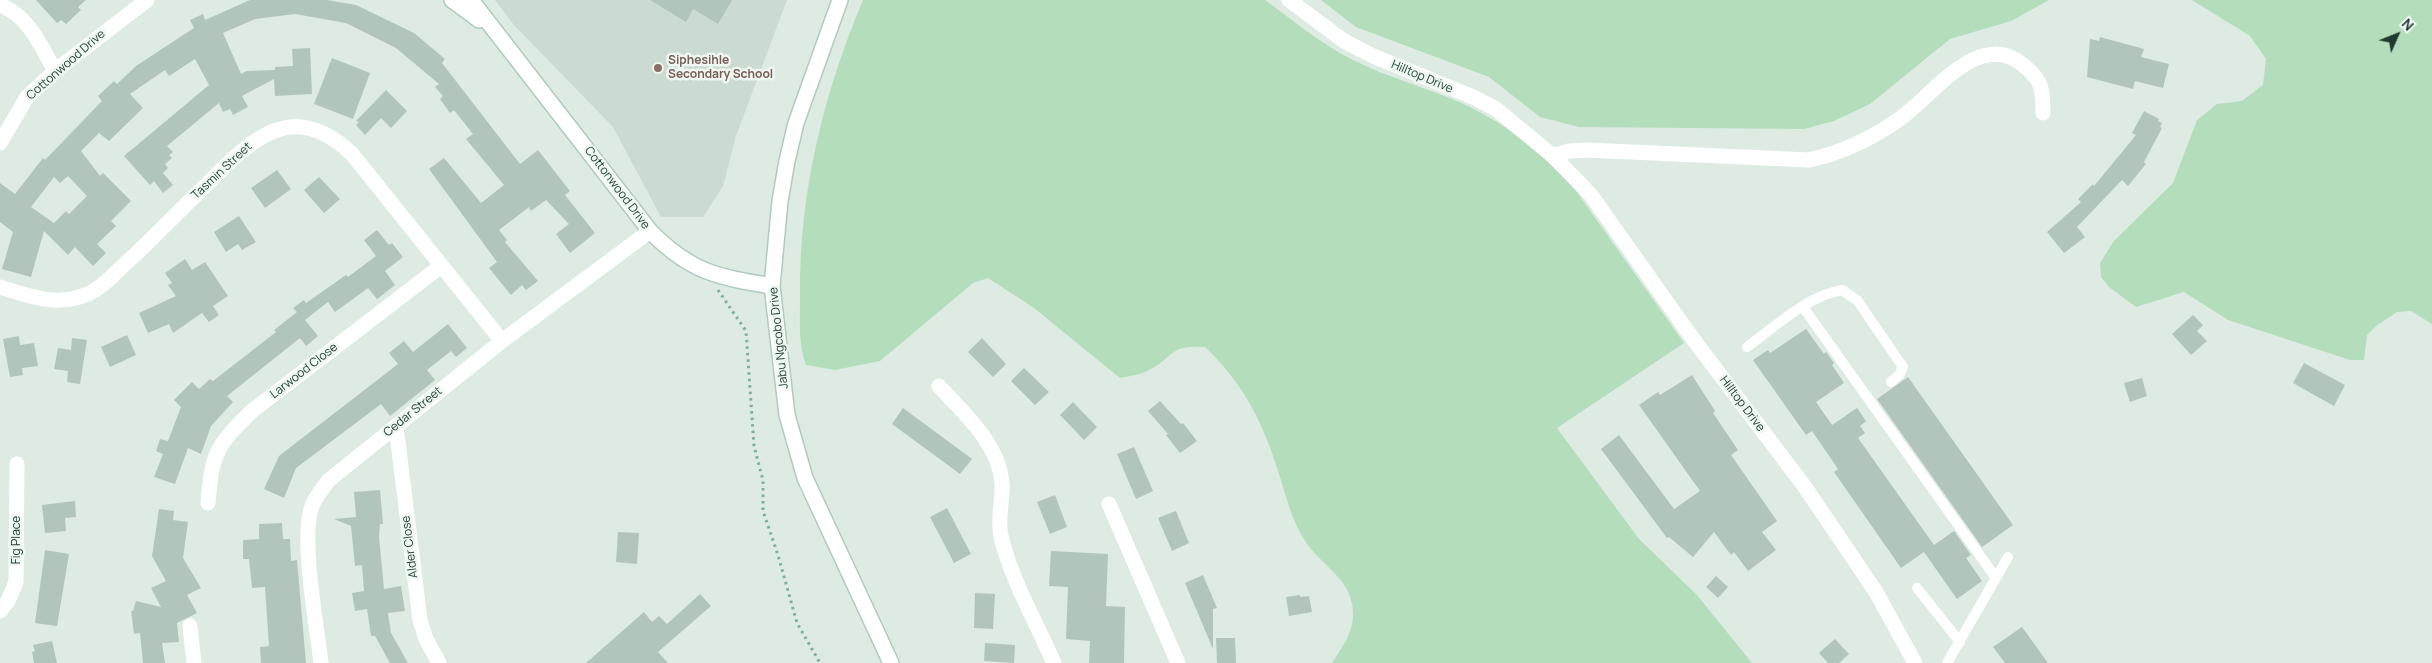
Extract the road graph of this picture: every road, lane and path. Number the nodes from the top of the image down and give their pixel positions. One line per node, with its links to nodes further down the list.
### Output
1 (452, 0): 7 (street)
2 (471, 0): 7 (street)
3 (840, 0): 15 (street, Jabu Ngcobo Drive)
4 (1289, 0): 11 (street, Hilltop Drive)
5 (145, 1): 8 (street, Cottonwood Drive)
6 (0, 5): 8 (street)
7 (499, 36): 12 (street, Cottonwood Drive)
8 (55, 71): 10 (street, Cottonwood Drive)
9 (2043, 113): 11 (street)
10 (2, 135)
11 (1553, 156): 39 (street, Hilltop Drive)
12 (650, 231): 14 (street, Cottonwood Drive); 18 (street, Cedar Street)
13 (441, 266): 16 (street, Tasmin Street); 18 (street, Tasmin Street); 24 (street, Larwood Close)
14 (716, 276): 15 (street, Cottonwood Drive); 35 (path)
15 (772, 286): 36 (street, Jabu Ngcobo Drive)
16 (0, 287)
17 (1803, 307): 19 (lane); 20 (lane); 27 (lane)
18 (502, 341): 22 (street, Cedar Street)
19 (1748, 347)
20 (1891, 382)
21 (939, 386): 37 (street)
22 (396, 426): 33 (street, Cedar Street); 34 (street, Alder Close)
23 (17, 464): 29 (street, Fig Place)
24 (208, 503)
25 (1109, 504): 38 (street)
26 (2008, 557): 27 (lane)
27 (1996, 578): 31 (lane)
28 (1917, 588): 31 (lane)
29 (0, 611)
30 (190, 626): 32 (street)
31 (1960, 642): 40 (lane)
32 (194, 663)
33 (321, 663)
34 (439, 663)
35 (820, 663)
36 (891, 663)
37 (1054, 663)
38 (1178, 663)
39 (1915, 663)
40 (1947, 663)

